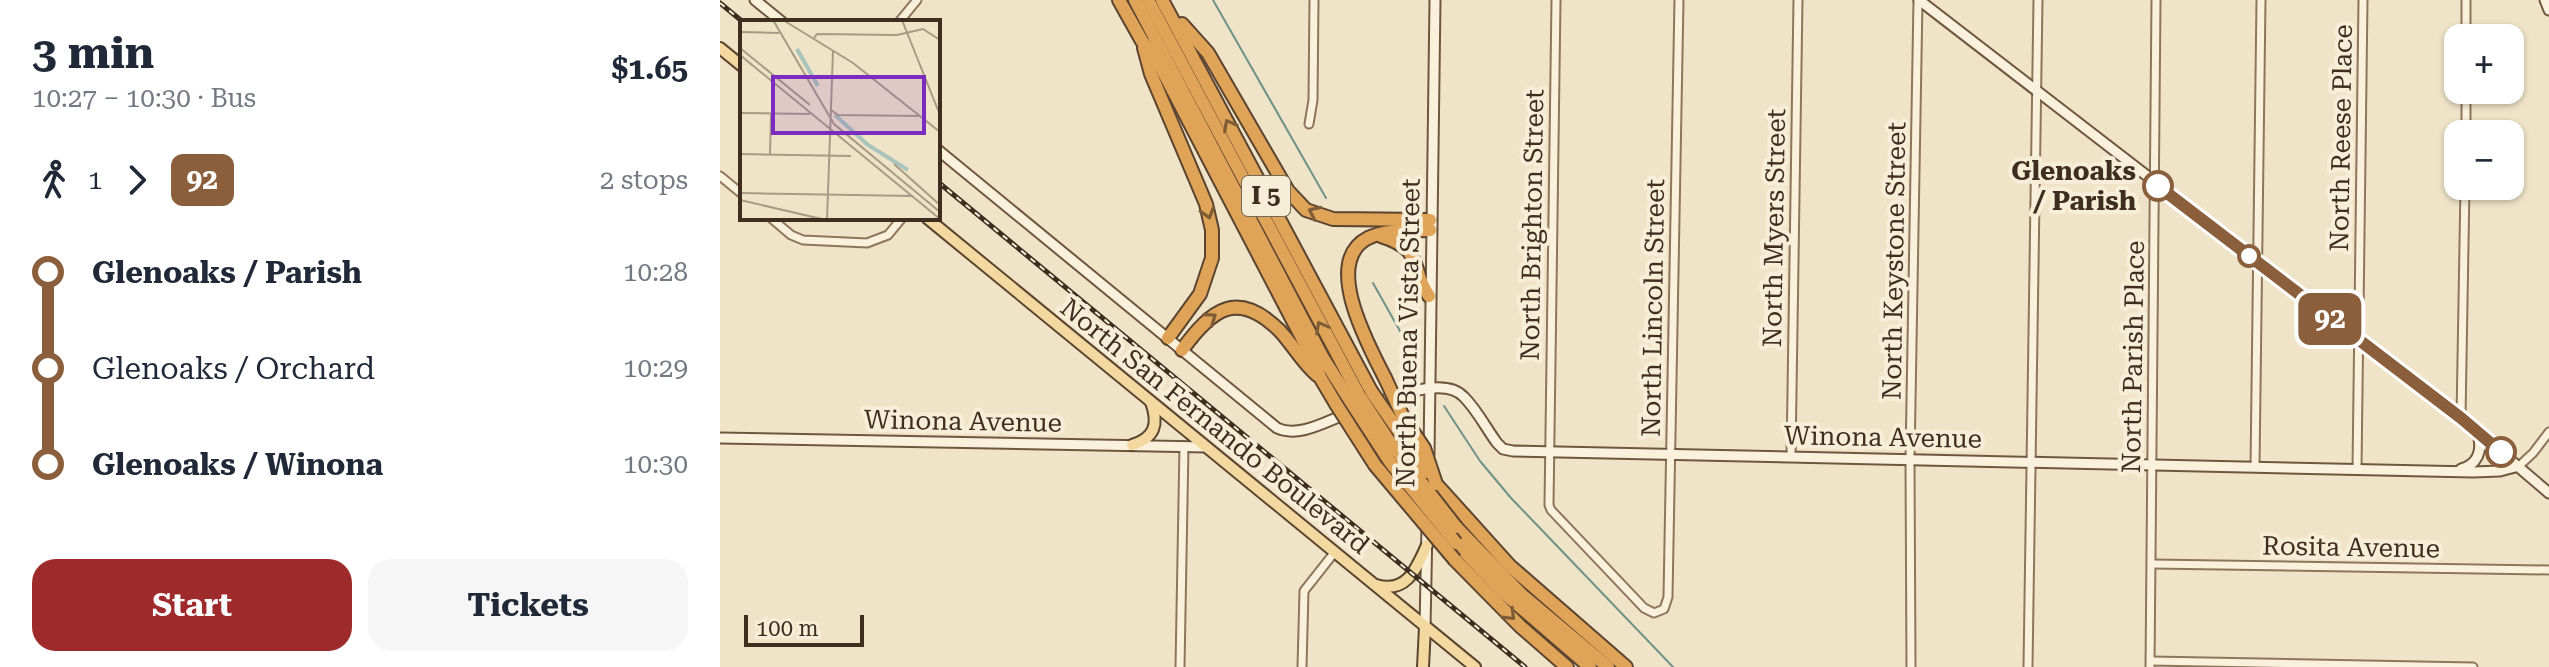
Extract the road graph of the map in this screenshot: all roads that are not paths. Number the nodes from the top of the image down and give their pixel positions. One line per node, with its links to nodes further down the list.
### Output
1 (755, 0): 20 (street)
2 (917, 0): 21 (street)
3 (1119, 0): 23 (highway, I 5)
4 (1135, 0): 45 (highway)
5 (1148, 0): 45 (highway, one-way to 5)
6 (1314, 0): 27 (street)
7 (1435, 0): 36 (street, North Buena Vista Street)
8 (1556, 0): 55 (street, North Brighton Street)
9 (1679, 0): 56 (street, North Lincoln Street)
10 (1798, 0): 57 (street, North Myers Street)
11 (1919, 0): 26 (street); 58 (street, North Keystone Street)
12 (2038, 0): 26 (street)
13 (2156, 0): 30 (street, North Parish Place)
14 (2261, 0): 38 (street)
15 (2363, 0): 41 (street, North Reese Place)
16 (2466, 0): 22 (street)
17 (2545, 0): 19 (street)
18 (1163, 2): 36 (highway, one-way to 18); 45 (highway, I 5, one-way to 18)
19 (2549, 10)
20 (780, 20)
21 (901, 20)
22 (2466, 24)
23 (1142, 41): 40 (highway, one-way to 40); 43 (highway, I 5)
24 (720, 48): 25 (main road)
25 (740, 64)
26 (2037, 92): 30 (street); 59 (street)
27 (1309, 124)
28 (940, 152): 40 (street, North San Fernando Boulevard)
29 (720, 176): 31 (street)
30 (2155, 184): 38 (street); 60 (street, North Parish Place)
31 (740, 192)
32 (2465, 200): 47 (street)
33 (773, 220): 34 (street)
34 (900, 220)
35 (929, 220): 46 (main road, North San Fernando Boulevard)
36 (1430, 225): 37 (highway); 39 (street, North Buena Vista Street)
37 (1378, 235): 39 (highway); 65 (highway, bridge)
38 (2257, 262): 41 (street); 62 (street)
39 (1429, 296): 44 (street, North Buena Vista Street)
40 (1168, 338): 42 (street, North San Fernando Boulevard)
41 (2357, 339): 47 (street); 63 (street, North Reese Place)
42 (1182, 350): 43 (highway, one-way to 43); 48 (street, North San Fernando Boulevard)
43 (1320, 377): 45 (highway, I 5)
44 (1429, 389): 48 (street, Winona Avenue); 55 (street, Winona Avenue); 67 (street, North Buena Vista Street)
45 (1354, 398): 65 (highway, I 5, bridge); 79 (highway, I 5, one-way to 79, bridge); 80 (highway, bridge); 81 (highway, bridge)
46 (1150, 400): 52 (main road); 54 (main road, North San Fernando Boulevard)
47 (2461, 418): 49 (street)
48 (1282, 431)
49 (2476, 431): 61 (street); 64 (street)
50 (2549, 432): 61 (street)
51 (720, 438): 52 (street, Winona Avenue)
52 (1132, 445): 53 (street, Winona Avenue)
53 (1184, 446): 54 (street, Winona Avenue); 75 (street)
54 (1206, 447): 68 (main road, North San Fernando Boulevard)
55 (1549, 451): 56 (street, Winona Avenue); 72 (street, North Brighton Street)
56 (1670, 454): 57 (street, Winona Avenue); 72 (street, North Lincoln Street)
57 (1791, 457): 58 (street, Winona Avenue)
58 (1910, 459): 59 (street, Winona Avenue); 83 (street, North Keystone Street)
59 (2030, 462): 60 (street, Winona Avenue); 84 (street)
60 (2152, 465): 62 (street, Winona Avenue); 69 (street, North Parish Place)
61 (2519, 466): 64 (street, Winona Avenue); 66 (street)
62 (2255, 467): 63 (street, Winona Avenue)
63 (2357, 469): 64 (street, Winona Avenue)
64 (2454, 471)
65 (1436, 484): 82 (highway, I 5)
66 (2549, 493)
67 (1427, 545): 71 (main road); 73 (street, North Buena Vista Street)
68 (1334, 553): 71 (main road, North San Fernando Boulevard); 76 (street)
69 (2152, 564): 70 (street, Rosita Avenue); 74 (street, North Parish Place)
70 (2549, 570)
71 (1371, 584): 73 (main road, North San Fernando Boulevard)
72 (1658, 613)
73 (1425, 627): 77 (main road, North Buena Vista Street); 78 (main road, North San Fernando Boulevard)
74 (2150, 664): 85 (street)
75 (1180, 667)
76 (1302, 667)
77 (1423, 667)
78 (1475, 667)
79 (1567, 667)
80 (1590, 667)
81 (1608, 667)
82 (1626, 667)
83 (1911, 667)
84 (2028, 667)
85 (2473, 667)

